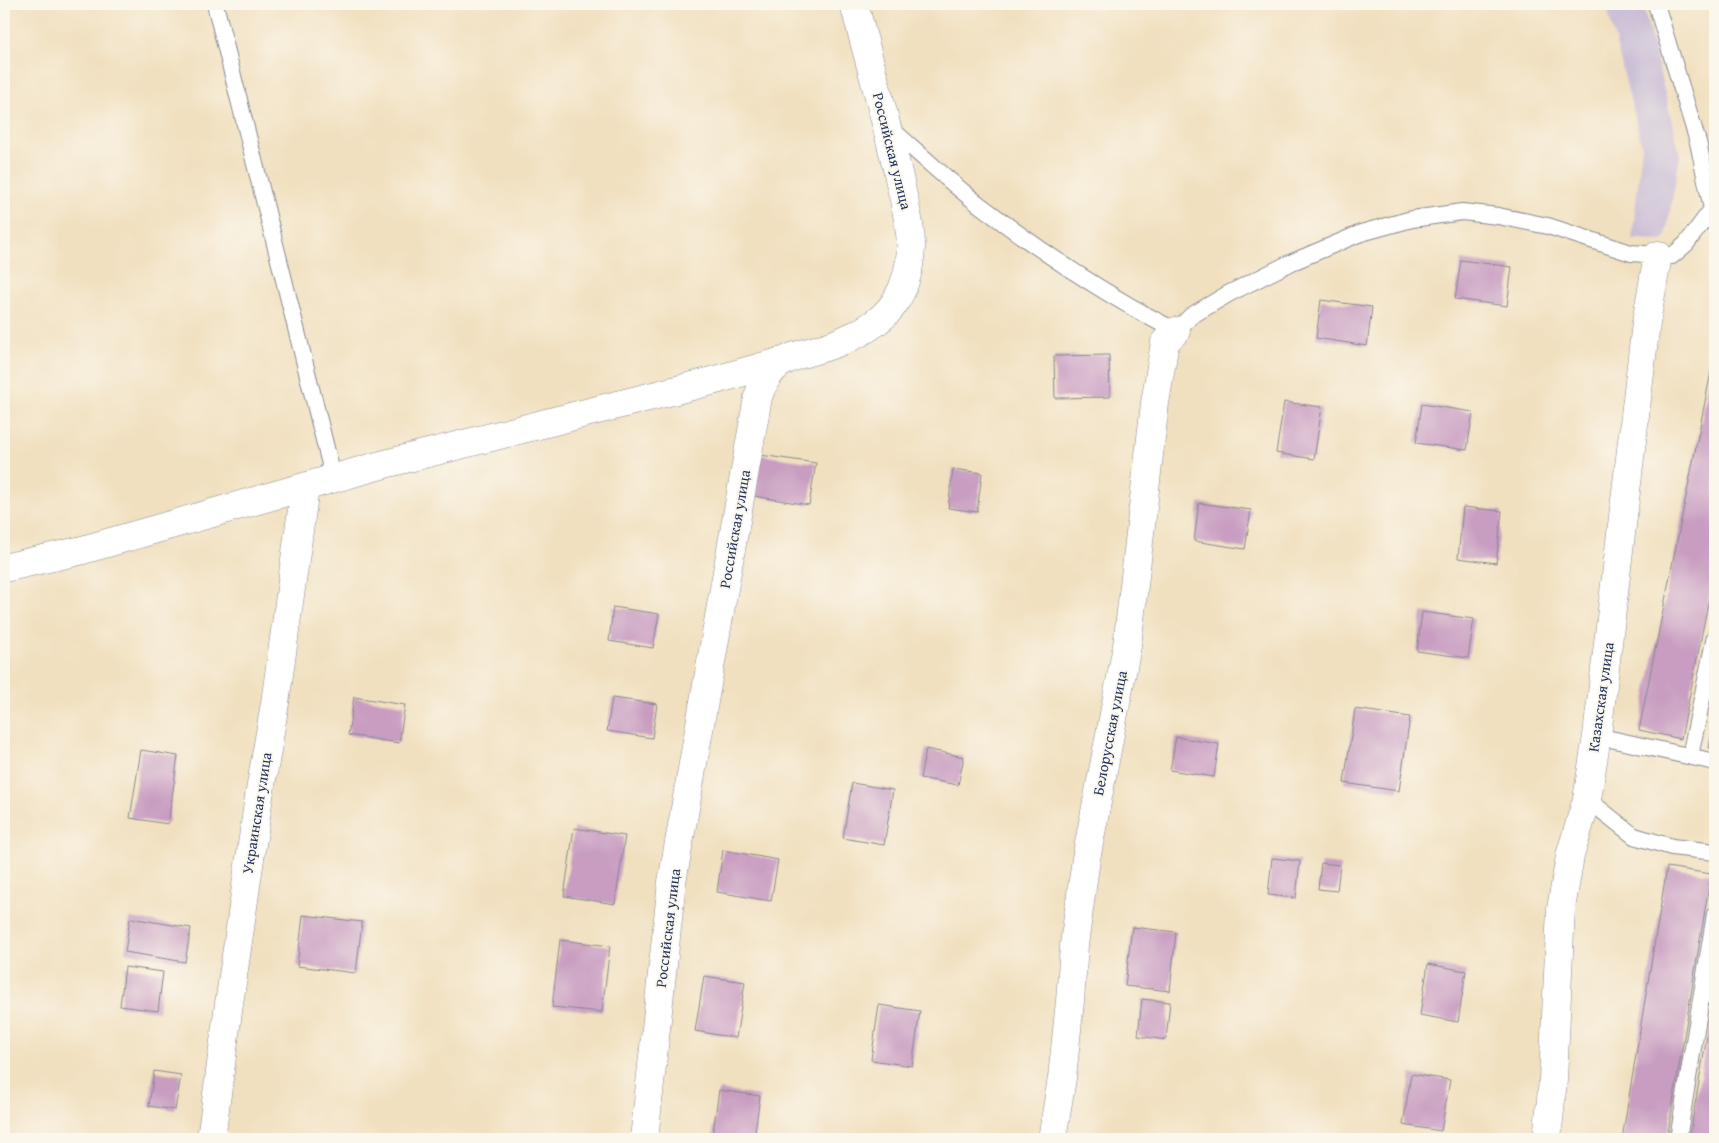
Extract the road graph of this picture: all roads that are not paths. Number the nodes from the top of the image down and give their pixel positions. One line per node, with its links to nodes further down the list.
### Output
1 (215, 4): 9 (lane)
2 (854, 4): 4 (street, Российская улица)
3 (1656, 4): 5 (lane)
4 (886, 125): 7 (lane); 8 (street, Российская улица)
5 (1714, 212): 6 (lane)
6 (1658, 255): 7 (lane); 12 (street, Казахская улица)
7 (1176, 331): 20 (street, Белорусская улица)
8 (783, 361): 9 (street); 19 (street, Российская улица)
9 (310, 486): 10 (street); 18 (street, Украинская улица)
10 (4, 568)
11 (1715, 637): 13 (lane)
12 (1597, 736): 13 (lane); 15 (street, Казахская улица)
13 (1690, 756): 14 (lane)
14 (1715, 762)
15 (1587, 799): 16 (lane); 21 (street, Казахская улица)
16 (1715, 852)
17 (1715, 914): 22 (lane)
18 (211, 1139)
19 (644, 1139)
20 (1052, 1139)
21 (1548, 1139)
22 (1678, 1139)

